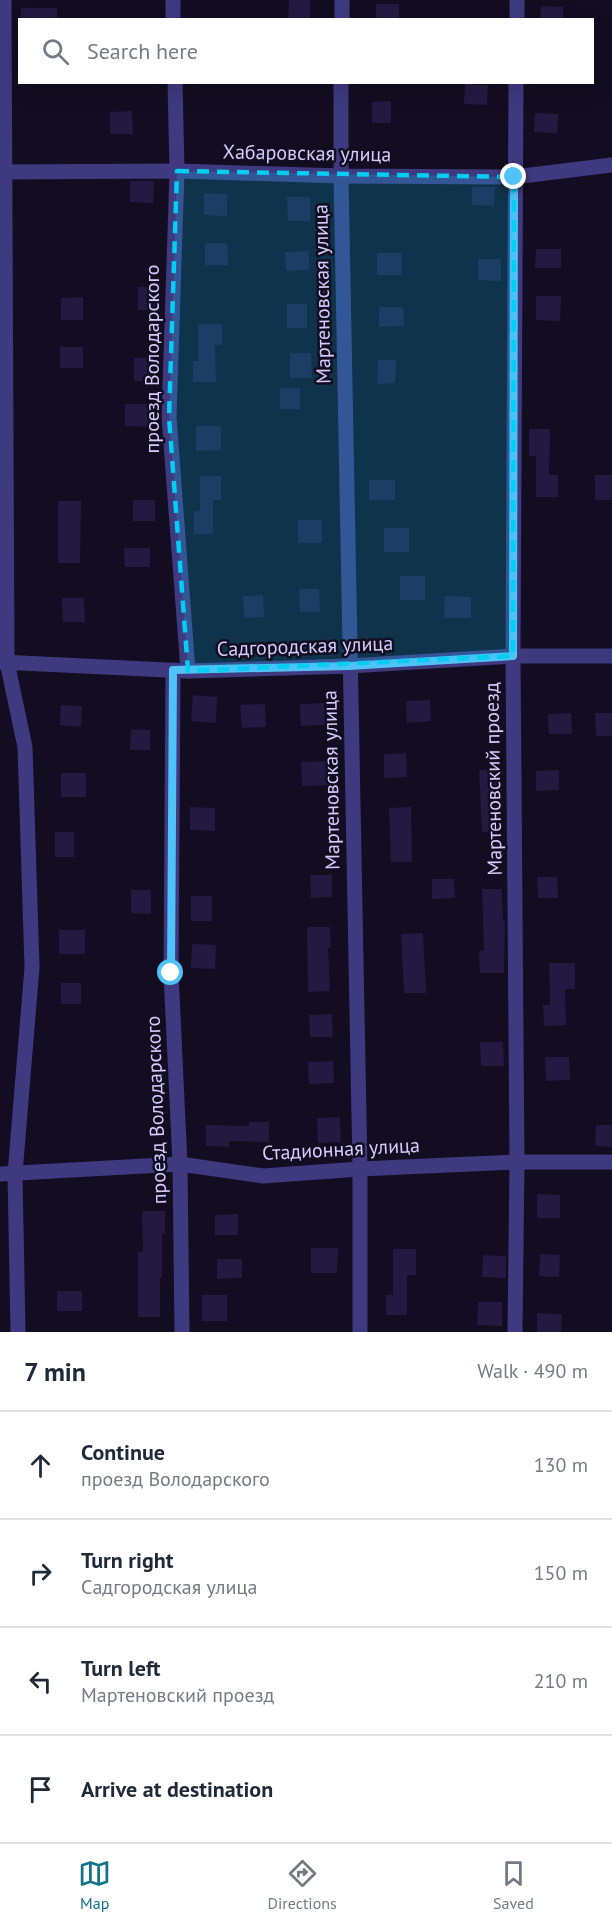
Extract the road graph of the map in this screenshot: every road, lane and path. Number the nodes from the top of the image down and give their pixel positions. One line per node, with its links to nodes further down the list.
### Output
1 (4, 0): 13 (street)
2 (173, 0): 5 (street)
3 (342, 0): 6 (street)
4 (517, 0): 7 (street)
5 (173, 18)
6 (342, 18)
7 (517, 18)
8 (175, 84): 12 (street, проезд Володарского)
9 (341, 84): 14 (street, Мартеновская улица)
10 (516, 84): 15 (street, Мартеновский проезд)
11 (612, 165): 15 (street, Хабаровская улица)
12 (177, 171): 13 (street, Хабаровская улица); 14 (street, Хабаровская улица); 20 (street, проезд Володарского)
13 (2, 172): 18 (street)
14 (341, 176): 15 (street, Хабаровская улица); 19 (street, Мартеновская улица)
15 (514, 177): 16 (street, Мартеновский проезд)
16 (513, 656): 17 (street, Садгородская улица); 19 (street, Садгородская улица); 21 (street, Мартеновский проезд)
17 (612, 656)
18 (3, 662): 20 (street, Садгородская улица); 25 (street)
19 (349, 666): 20 (street, Садгородская улица); 24 (street, Мартеновская улица)
20 (180, 671): 23 (street, проезд Володарского)
21 (517, 1162): 22 (street, Стадионная улица); 24 (street, Стадионная улица); 29 (street, Мартеновский проезд)
22 (612, 1162)
23 (180, 1164): 24 (street, Стадионная улица); 25 (street, Стадионная улица); 27 (street, проезд Володарского)
24 (360, 1169): 28 (street, Мартеновская улица)
25 (7, 1174): 26 (street)
26 (18, 1332)
27 (183, 1332)
28 (360, 1332)
29 (515, 1332)

